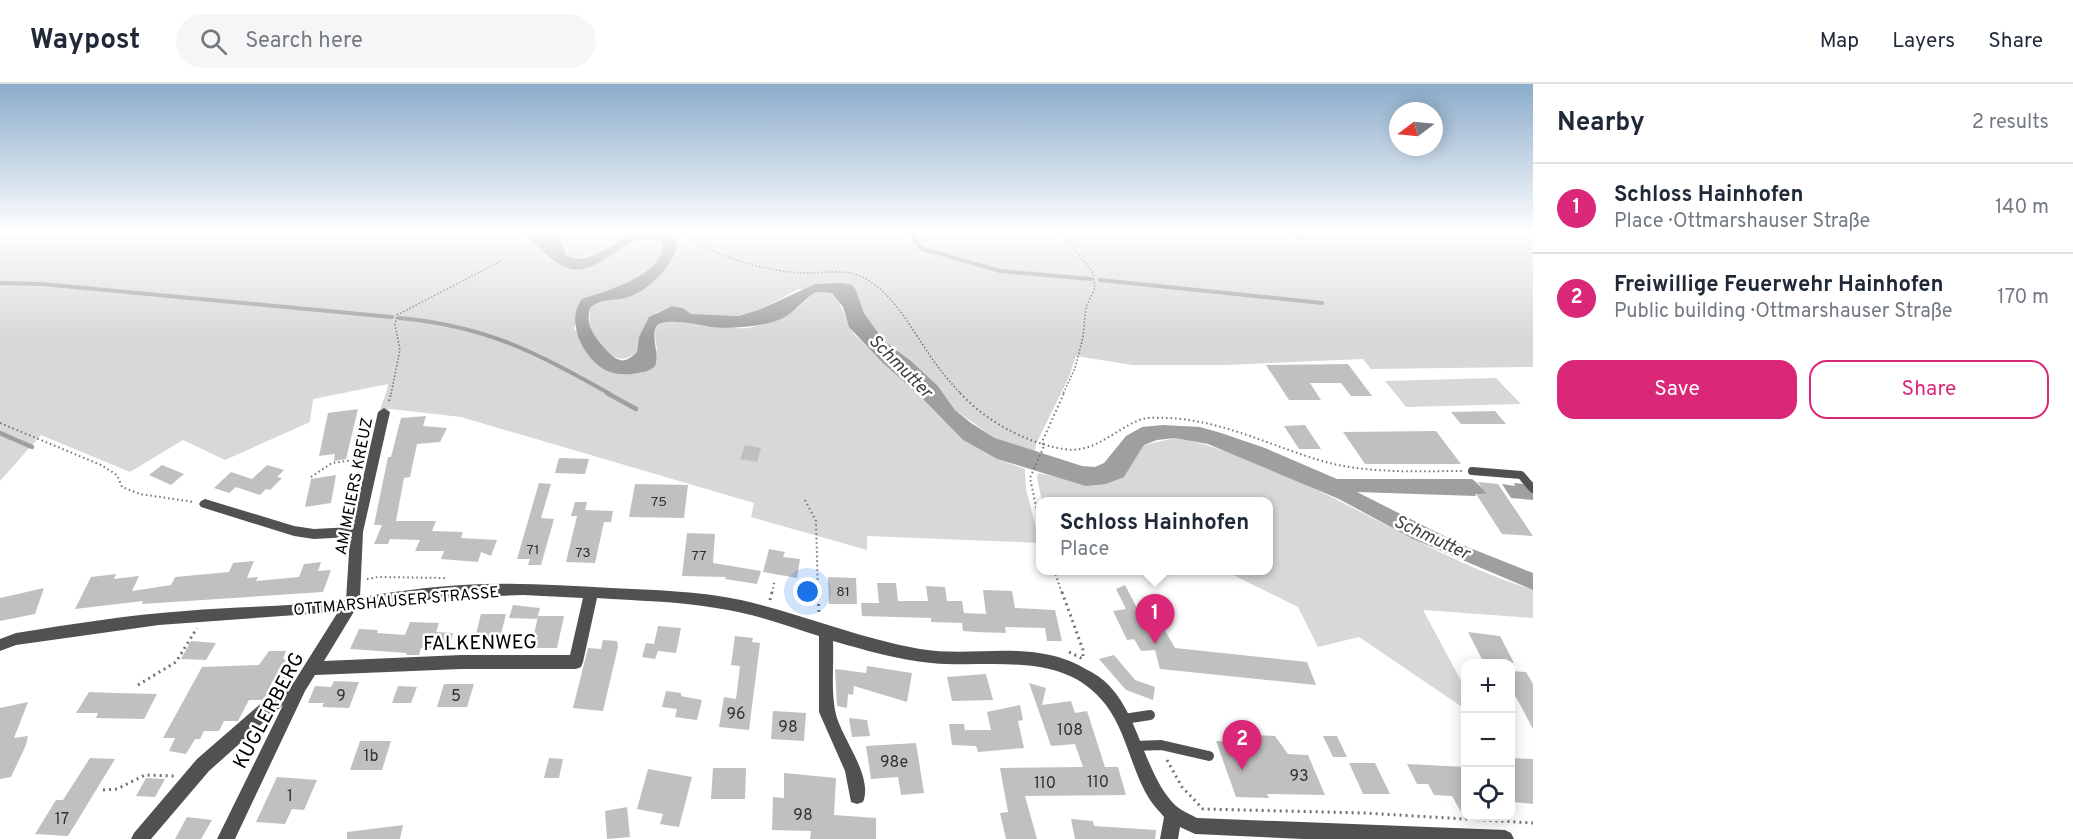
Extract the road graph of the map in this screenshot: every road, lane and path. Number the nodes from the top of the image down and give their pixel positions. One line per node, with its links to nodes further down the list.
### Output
1 (487, 268): 4 (path)
2 (767, 268): 6 (path)
3 (1089, 268): 6 (path)
4 (384, 412): 7 (street, AM MEIERS KREUZ)
5 (0, 423): 12 (path)
6 (1042, 442): 8 (path); 13 (path)
7 (373, 458): 9 (path); 14 (street, AM MEIERS KREUZ)
8 (1472, 471): 10 (lane)
9 (311, 477)
10 (1531, 487)
11 (806, 500): 21 (path)
12 (205, 504): 14 (street)
13 (1036, 506)
14 (357, 532): 19 (street, AM MEIERS KREUZ)
15 (1056, 575): 24 (path)
16 (775, 580): 18 (path)
17 (591, 592): 19 (street, OTTMARSHAUSER STRASSE); 21 (street, OTTMARSHAUSER STRASSE); 23 (street, FALKENWEG)
18 (770, 602)
19 (352, 603): 20 (street, OTTMARSHAUSER STRASSE); 23 (street, KUGLERBERG)
20 (206, 615): 22 (street, OTTMARSHAUSER STRASSE); 25 (path)
21 (823, 630): 24 (street, OTTMARSHAUSER STRASSE); 34 (street)
22 (0, 645)
23 (312, 668): 26 (street, KUGLERBERG)
24 (1081, 674): 28 (street, OTTMARSHAUSER STRASSE)
25 (138, 685)
26 (300, 686): 32 (street); 38 (street, KUGLERBERG)
27 (1150, 715): 28 (lane)
28 (1124, 719): 30 (street, OTTMARSHAUSER STRASSE)
29 (1161, 745): 30 (lane); 31 (lane); 36 (path)
30 (1135, 746): 35 (street, OTTMARSHAUSER STRASSE)
31 (1209, 756)
32 (193, 776): 33 (path); 37 (street)
33 (103, 790)
34 (857, 796)
35 (1173, 816): 39 (street); 40 (street)
36 (1533, 823)
37 (140, 839)
38 (226, 839)
39 (1169, 839)
40 (1505, 839)

